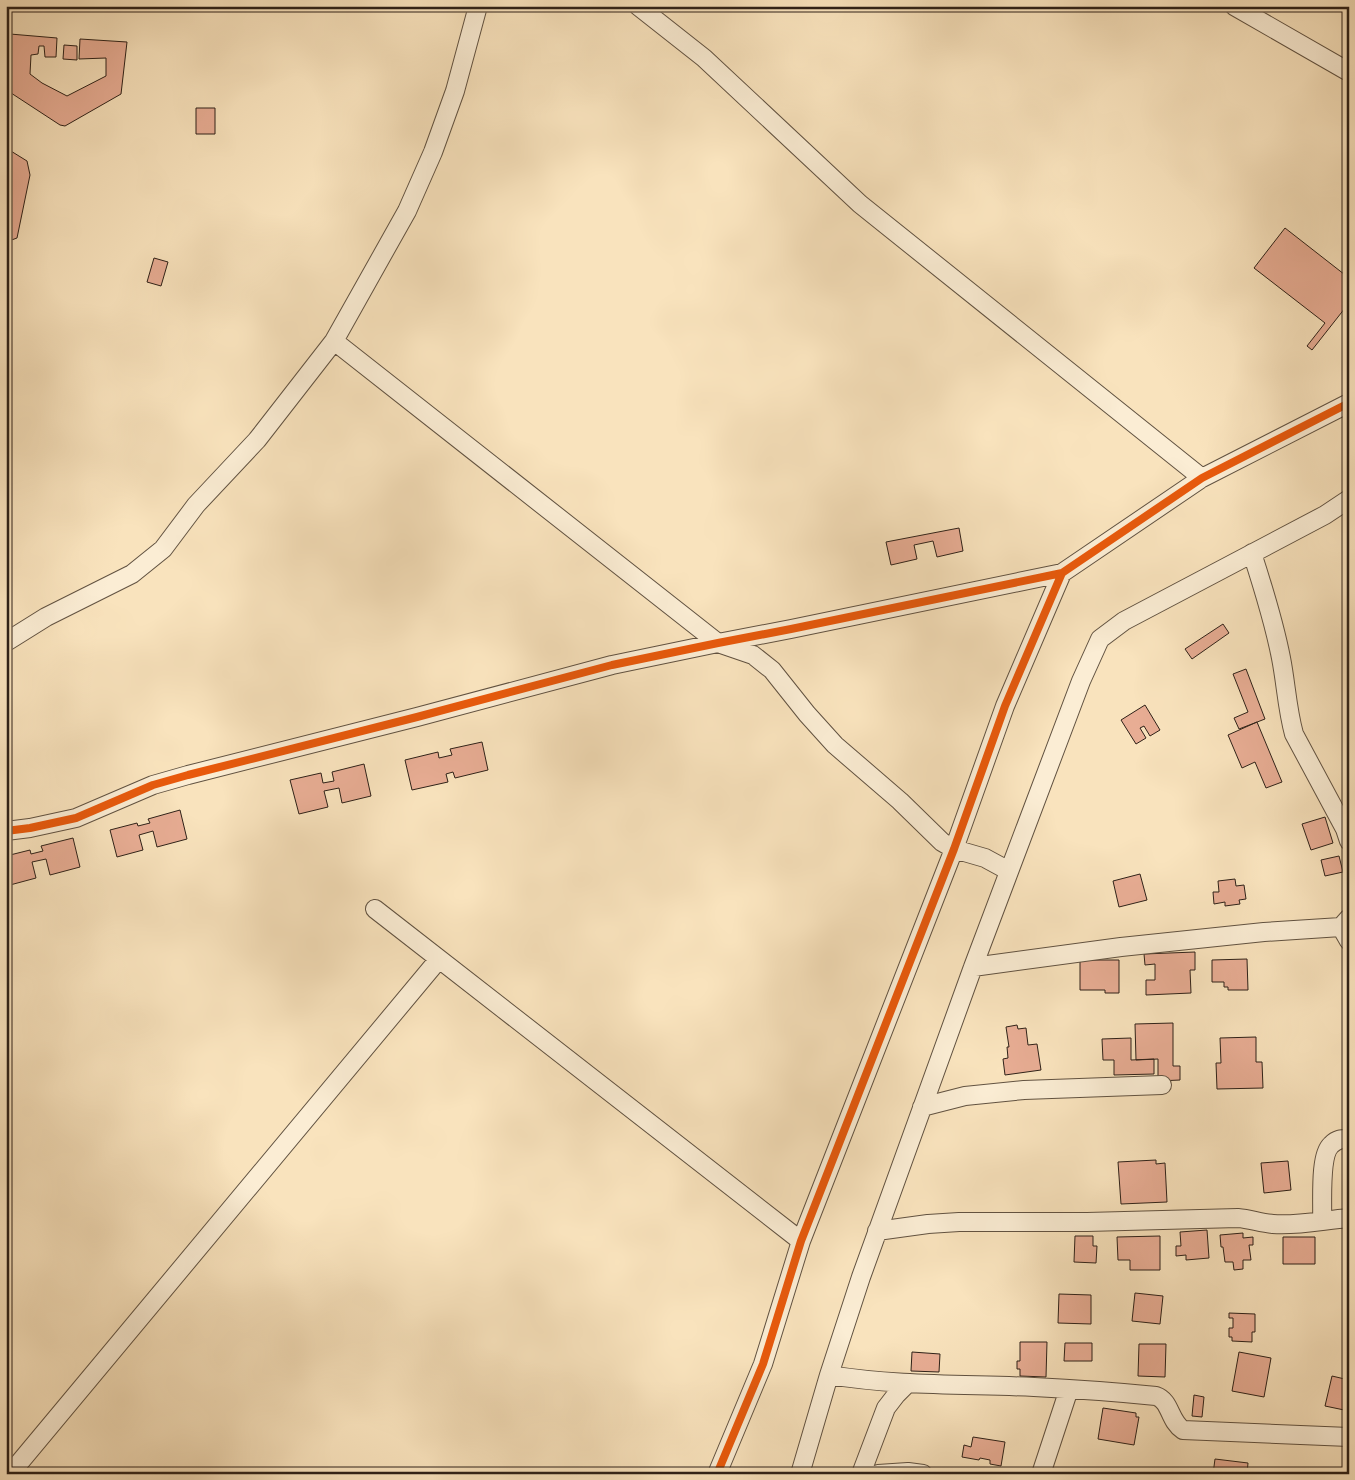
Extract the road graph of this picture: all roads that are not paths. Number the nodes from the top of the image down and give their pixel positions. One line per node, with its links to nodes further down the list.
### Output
1 (478, 6): 5 (street)
2 (638, 6): 7 (street)
3 (1234, 6): 4 (street)
4 (1349, 72)
5 (334, 341): 11 (street); 12 (street)
6 (1349, 403): 7 (street)
7 (1202, 478): 10 (street)
8 (1349, 499): 9 (street)
9 (1252, 553): 14 (street); 16 (street)
10 (1062, 572): 12 (street); 15 (street)
11 (6, 642)
12 (718, 643): 13 (street); 15 (street)
13 (6, 831)
14 (1347, 832)
15 (954, 849): 16 (street); 27 (street)
16 (1009, 871): 20 (street)
17 (375, 909): 19 (street)
18 (1346, 929): 20 (street)
19 (438, 959): 27 (street); 32 (street)
20 (973, 967): 22 (street)
21 (1162, 1085): 22 (street)
22 (922, 1107): 26 (street)
23 (1349, 1138): 25 (street)
24 (1349, 1218): 25 (street)
25 (1322, 1221): 26 (street)
26 (877, 1232): 28 (street)
27 (801, 1241): 33 (street)
28 (829, 1375): 29 (street); 34 (street)
29 (908, 1384): 30 (street); 35 (street)
30 (1069, 1390): 31 (street); 38 (street)
31 (1349, 1437)
32 (10, 1474)
33 (718, 1474)
34 (800, 1474)
35 (861, 1474)
36 (878, 1474): 37 (street)
37 (923, 1474)
38 (1040, 1474)

